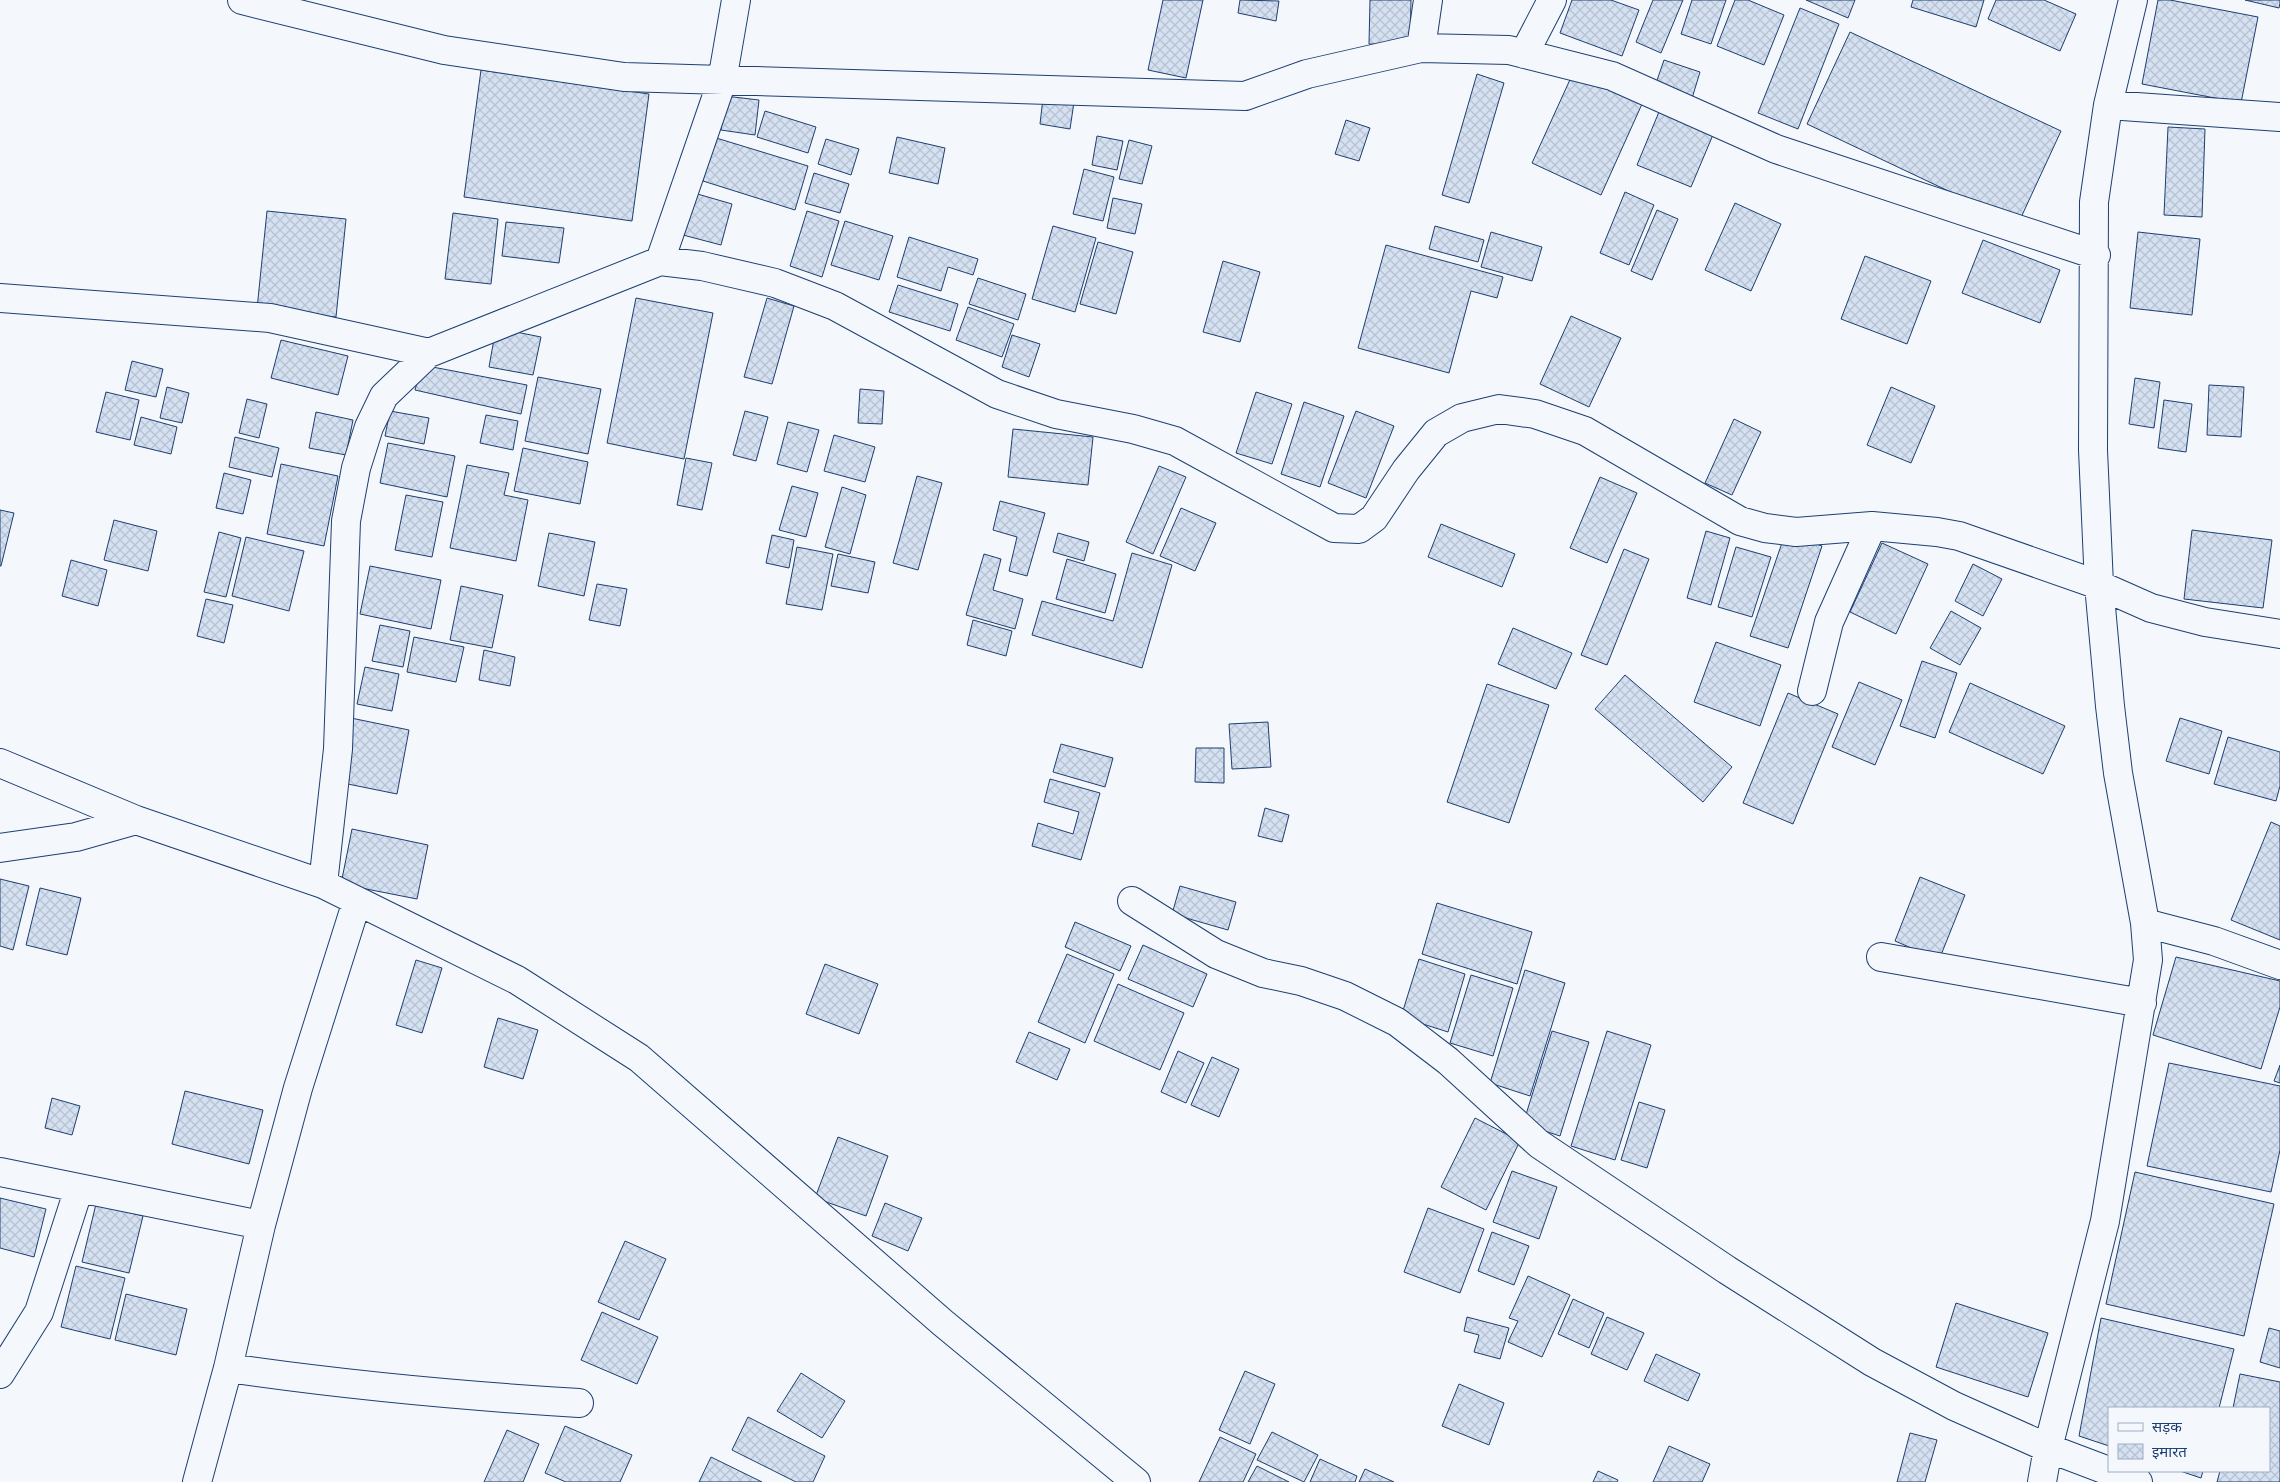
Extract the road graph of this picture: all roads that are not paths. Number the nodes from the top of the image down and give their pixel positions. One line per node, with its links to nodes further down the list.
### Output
1 (245, 0): 8 (street)
2 (736, 0): 8 (street)
3 (1428, 0): 6 (street)
4 (1552, 0): 7 (street)
5 (2133, 0): 9 (street)
6 (1421, 48): 7 (street); 8 (street)
7 (1524, 54): 11 (street)
8 (722, 80): 12 (street)
9 (2108, 104): 10 (street); 11 (street)
10 (2280, 117)
11 (2096, 255): 16 (street)
12 (660, 261): 14 (street); 15 (street)
13 (0, 298): 14 (street)
14 (430, 353): 22 (street)
15 (1872, 526): 16 (street); 18 (street)
16 (2099, 585): 17 (street); 25 (street)
17 (2280, 634)
18 (1812, 690)
19 (0, 763): 20 (street)
20 (136, 820): 21 (street); 22 (street)
21 (0, 848)
22 (323, 884): 23 (street)
23 (357, 901): 31 (street); 39 (street)
24 (1132, 901): 35 (street)
25 (2145, 923): 27 (street); 28 (street)
26 (1881, 956): 28 (street)
27 (2280, 965)
28 (2142, 1003): 35 (street)
29 (0, 1172): 30 (street)
30 (79, 1188): 31 (street); 33 (street)
31 (261, 1225): 32 (street)
32 (228, 1368): 34 (street); 38 (street)
33 (0, 1374)
34 (579, 1403)
35 (2048, 1448): 36 (street); 40 (street)
36 (2108, 1471)
37 (2112, 1472): 41 (street)
38 (197, 1482)
39 (1136, 1482)
40 (2042, 1482)
41 (2138, 1482)

